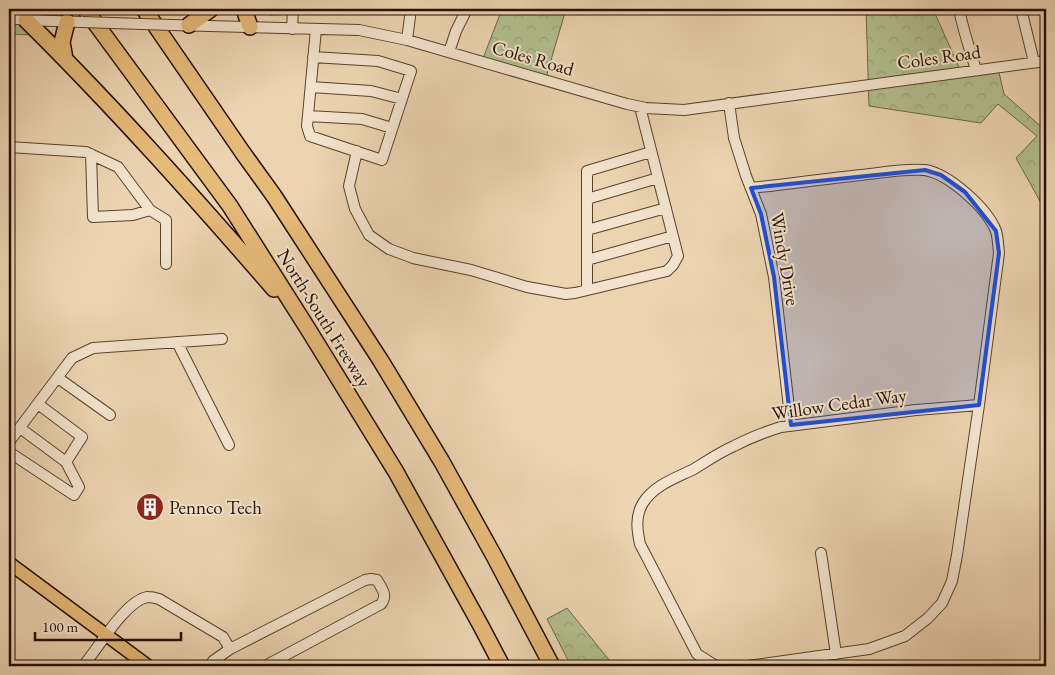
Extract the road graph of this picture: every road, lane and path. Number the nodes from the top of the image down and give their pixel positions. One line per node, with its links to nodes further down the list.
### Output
1 (144, 9): 66 (highway, North-South Freeway)
2 (211, 9): 12 (highway)
3 (244, 9): 13 (highway)
4 (293, 9): 14 (street)
5 (410, 9): 16 (street)
6 (467, 9): 17 (street)
7 (959, 9): 22 (street)
8 (1020, 9): 21 (street)
9 (78, 17): 11 (street, Coles Road); 12 (street, Coles Road, bridge); 19 (highway); 43 (highway, North-South Freeway)
10 (9, 18): 11 (street, Coles Road)
11 (26, 20): 19 (highway)
12 (189, 25): 13 (street, Coles Road)
13 (250, 27): 14 (street, Coles Road)
14 (292, 29): 15 (street, Coles Road)
15 (316, 29): 16 (street, Coles Road); 18 (street)
16 (407, 40): 17 (street, Coles Road)
17 (449, 52): 26 (street, Coles Road)
18 (313, 57): 23 (street); 24 (street)
19 (66, 59): 43 (highway)
20 (1046, 61): 21 (street, Coles Road)
21 (1034, 62): 22 (street, Coles Road)
22 (976, 70): 25 (street, Coles Road)
23 (310, 87): 24 (street); 27 (street)
24 (402, 99): 28 (street)
25 (729, 103): 26 (street, Coles Road); 34 (street, Windy Drive)
26 (640, 107): 31 (street)
27 (308, 116): 28 (street); 30 (street)
28 (392, 128): 30 (street)
29 (9, 147): 32 (street)
30 (357, 151): 42 (street)
31 (651, 152): 33 (street); 35 (street)
32 (91, 154): 37 (street); 37 (street)
33 (658, 178): 35 (street); 36 (street)
34 (750, 188): 48 (street); 50 (street, Windy Drive)
35 (587, 199): 38 (street)
36 (666, 208): 38 (street); 39 (street)
37 (150, 210): 41 (street)
38 (587, 230): 40 (street)
39 (673, 236): 40 (street); 42 (street)
40 (587, 260): 42 (street)
41 (166, 264)
42 (587, 290)
43 (308, 329): 65 (highway, North-South Freeway)
44 (222, 339): 45 (street)
45 (177, 342): 46 (street); 53 (street)
46 (58, 378): 47 (street); 49 (street)
47 (38, 404): 51 (street); 55 (street)
48 (979, 405): 50 (street, Willow Cedar Way); 60 (street)
49 (110, 415)
50 (791, 425): 67 (street, Willow Cedar Way)
51 (20, 428): 52 (street); 55 (street)
52 (9, 442)
53 (229, 445)
54 (9, 452): 55 (street)
55 (66, 462)
56 (821, 552): 60 (street)
57 (9, 563): 58 (main road)
58 (105, 635): 59 (street); 61 (street); 62 (main road)
59 (230, 649): 63 (street); 64 (street)
60 (836, 654): 68 (street)
61 (83, 666)
62 (148, 666)
63 (210, 666)
64 (265, 666)
65 (502, 666)
66 (552, 666)
67 (716, 666)
68 (748, 666)

